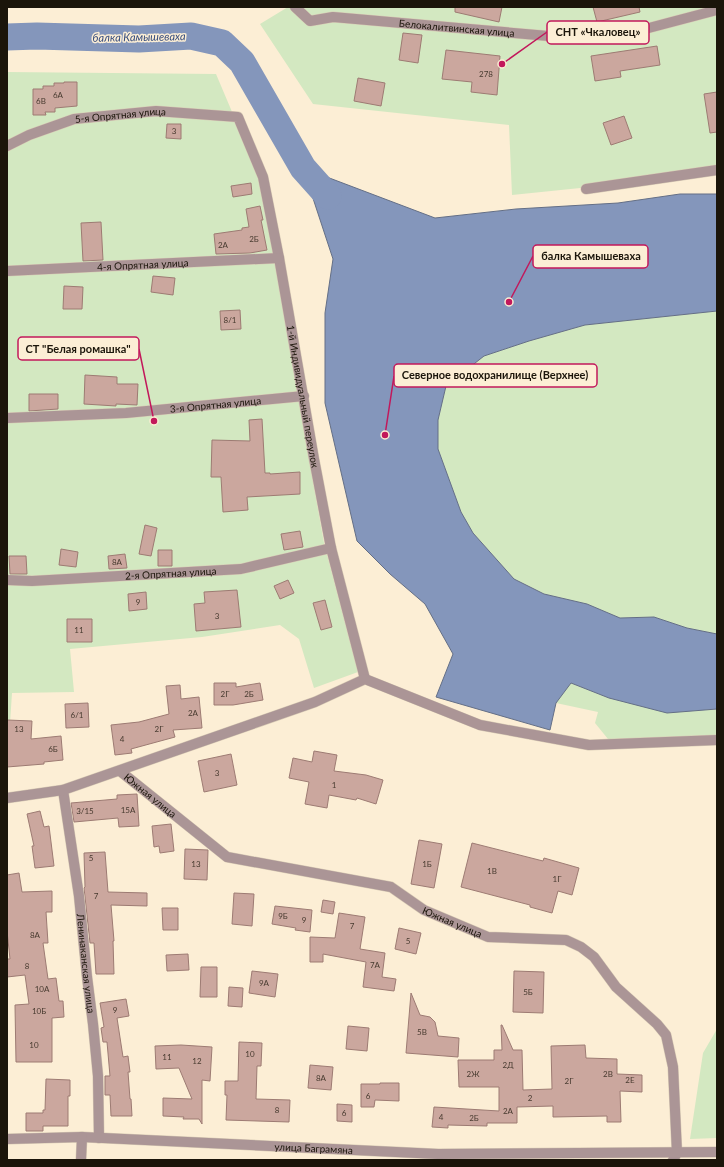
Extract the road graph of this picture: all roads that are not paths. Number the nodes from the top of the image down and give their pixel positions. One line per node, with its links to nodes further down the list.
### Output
1 (295, 7): 2 (street, Белокалитвинская улица)
2 (717, 10)
3 (238, 117): 4 (street, 5-я Опрятная улица); 7 (street, 1-й Индивидуальный переулок)
4 (7, 146)
5 (717, 170): 6 (street)
6 (586, 189)
7 (279, 258): 8 (street, 4-я Опрятная улица); 9 (street, 1-й Индивидуальный переулок)
8 (7, 271)
9 (304, 396): 10 (street, 3-я Опрятная улица); 11 (street, 1-й Индивидуальный переулок)
10 (7, 418)
11 (331, 548): 12 (street, 2-я Опрятная улица); 13 (street, 1-й Индивидуальный переулок)
12 (7, 580)
13 (365, 679): 14 (street); 15 (street, Южная улица)
14 (717, 740)
15 (120, 771): 16 (street, Южная улица); 23 (street, Южная улица)
16 (63, 790): 17 (street, Южная улица); 19 (street, Ленинаканская улица)
17 (7, 798)
18 (82, 1137): 19 (street, улица Баграмяна); 20 (street, улица Баграмяна); 24 (street)
19 (99, 1138): 22 (street, улица Баграмяна)
20 (7, 1139)
21 (717, 1152): 23 (street, улица Баграмяна)
22 (438, 1157): 23 (street, улица Баграмяна)
23 (675, 1157)
24 (81, 1160)

